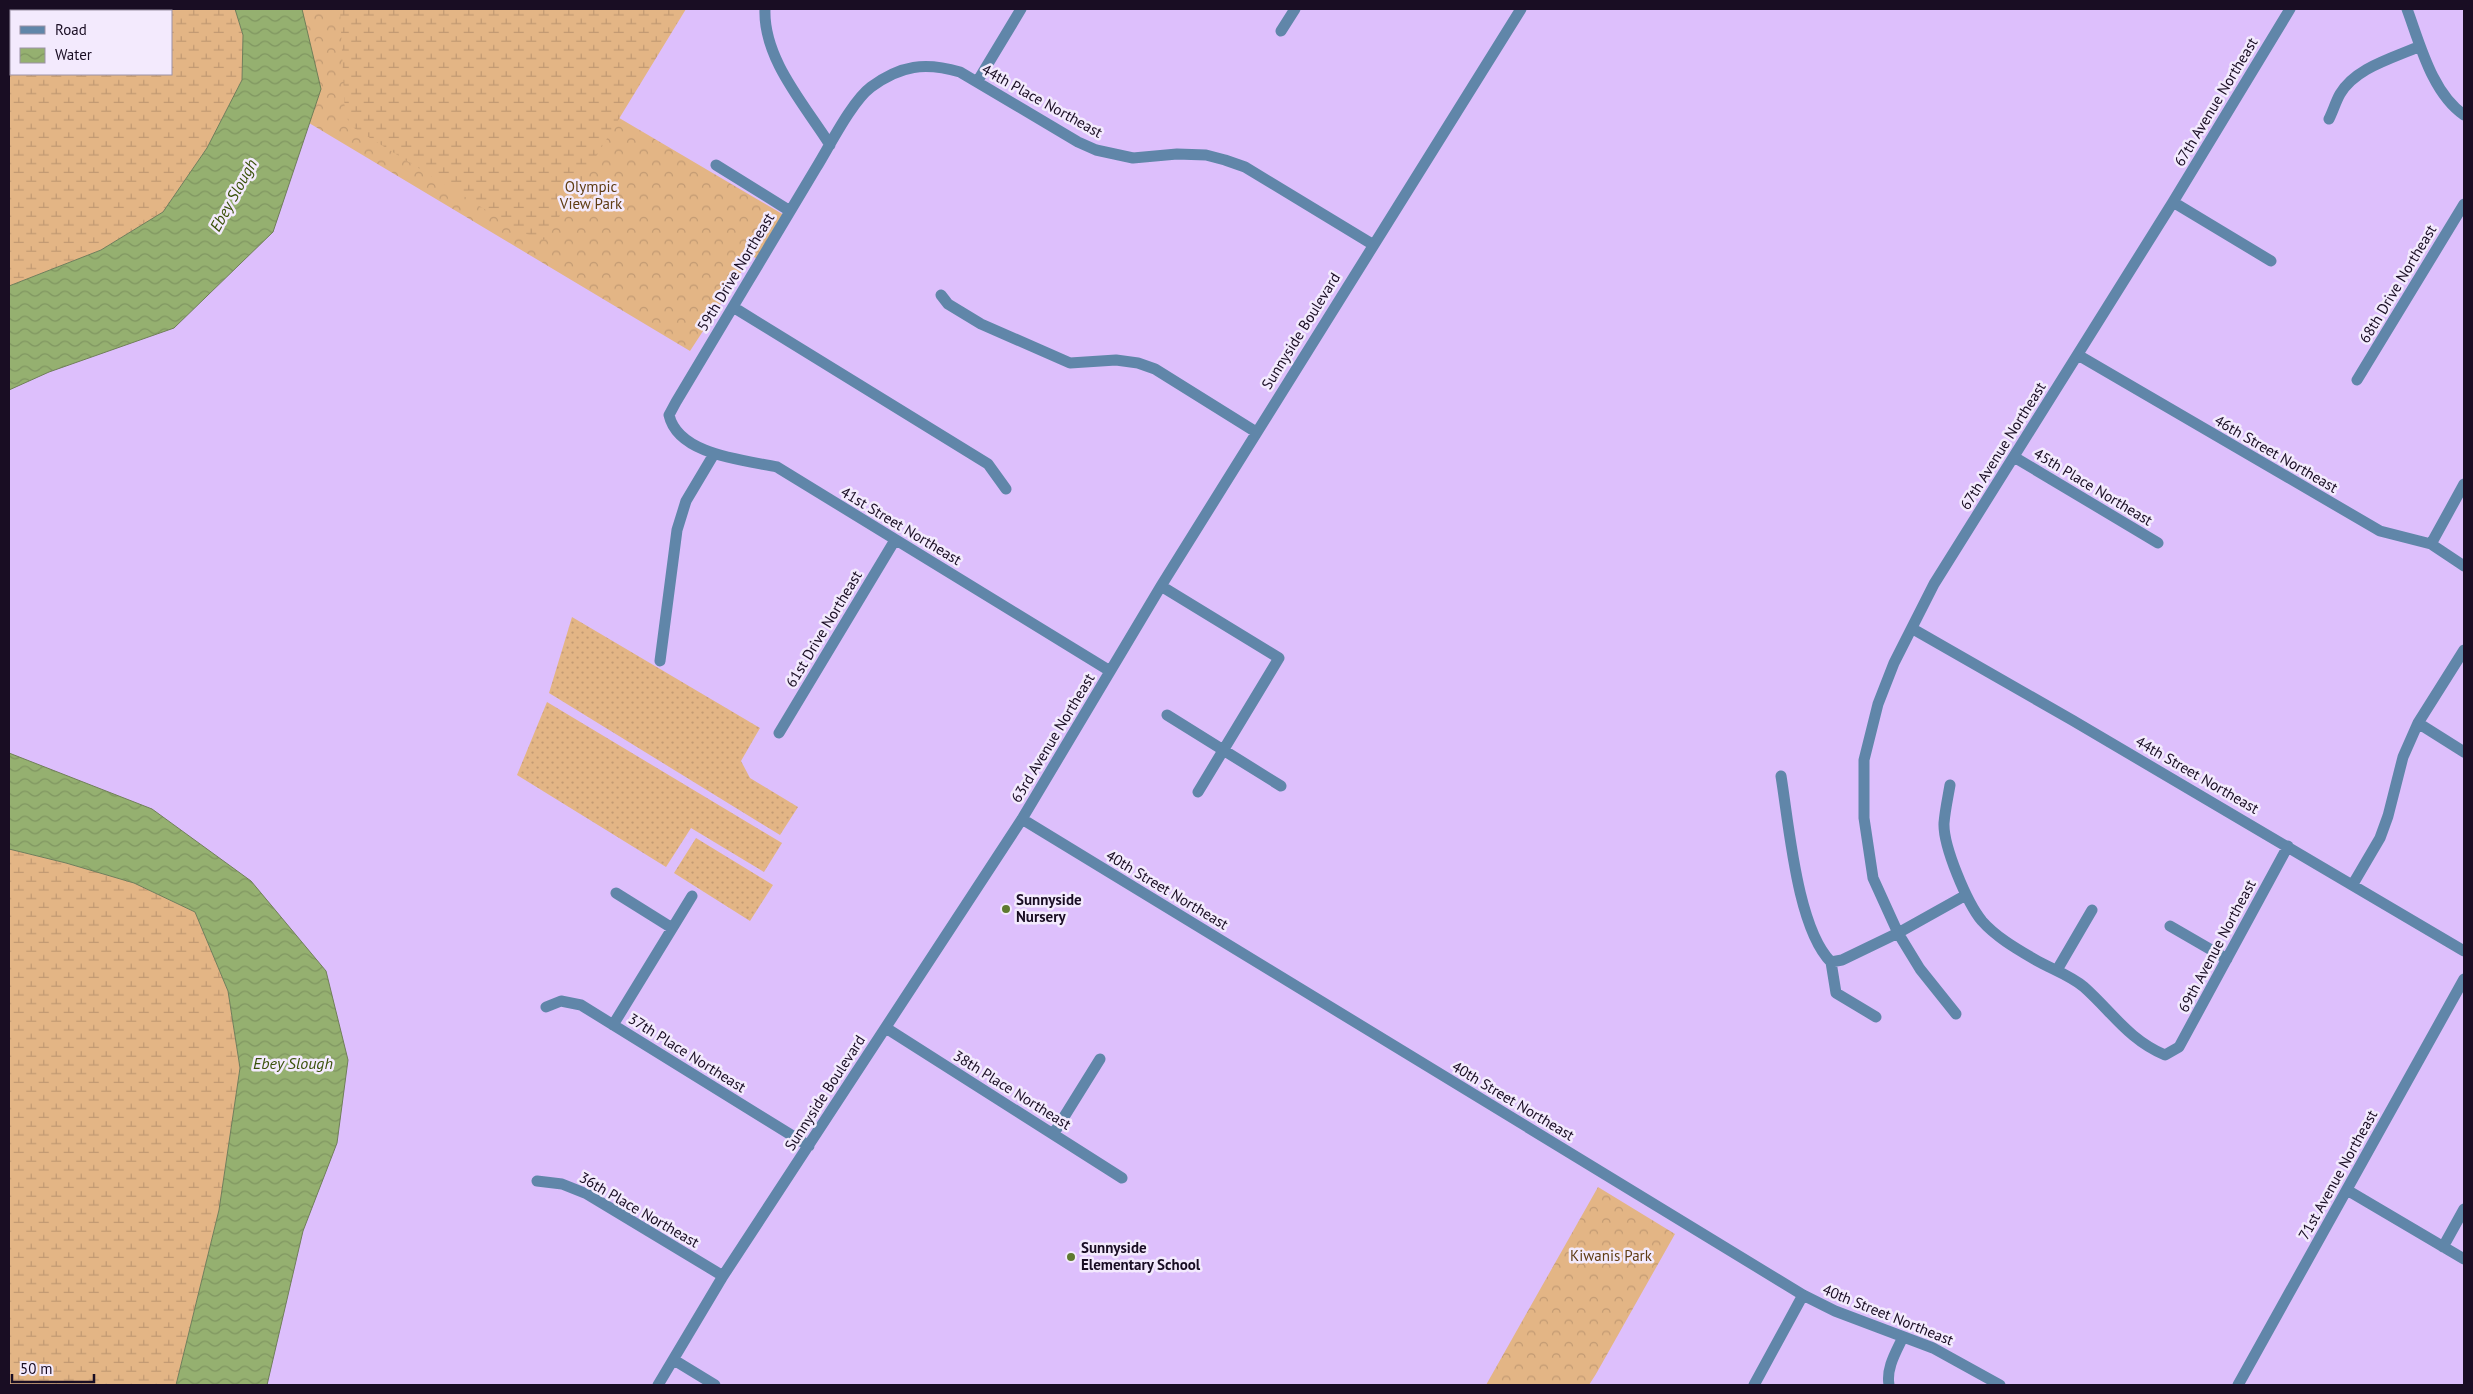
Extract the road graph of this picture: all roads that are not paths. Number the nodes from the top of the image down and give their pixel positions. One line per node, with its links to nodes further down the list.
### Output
1 (764, 9): 12 (street)
2 (1021, 9): 9 (street)
3 (1295, 9): 7 (street)
4 (1521, 9): 17 (street, Sunnyside Boulevard)
5 (2290, 9): 14 (street, 67th Avenue Northeast)
6 (2407, 9): 8 (street)
7 (1281, 31)
8 (2420, 46): 10 (street); 11 (street)
9 (977, 82): 12 (street, 44th Place Northeast); 17 (street, 44th Place Northeast)
10 (2464, 116)
11 (2329, 119)
12 (830, 145): 16 (street)
13 (716, 164): 16 (street, 59th Drive Northeast)
14 (2172, 202): 18 (street); 21 (street, 67th Avenue Northeast)
15 (2464, 204): 22 (street, 68th Drive Northeast)
16 (790, 211): 20 (street, 59th Drive Northeast)
17 (1372, 244): 24 (street, Sunnyside Boulevard)
18 (2271, 261)
19 (941, 295): 24 (street)
20 (733, 308): 23 (street, 59th Drive Northeast); 28 (street)
21 (2078, 355): 26 (street, 67th Avenue Northeast); 31 (street, 46th Street Northeast)
22 (2357, 380)
23 (671, 426): 25 (street, 41st Street Northeast)
24 (1256, 432): 33 (street, Sunnyside Boulevard)
25 (714, 454): 29 (street, 41st Street Northeast); 36 (street)
26 (2014, 457): 30 (street, 45th Place Northeast); 34 (street, 67th Avenue Northeast)
27 (2464, 484): 31 (street)
28 (1006, 489)
29 (895, 540): 37 (street, 41st Street Northeast); 40 (street, 61st Drive Northeast)
30 (2158, 544)
31 (2431, 544): 32 (street, 46th Street Northeast)
32 (2464, 566)
33 (1161, 586): 37 (street, Sunnyside Boulevard); 41 (street)
34 (1913, 629): 48 (street, 44th Street Northeast); 56 (street, 67th Avenue Northeast)
35 (2464, 650): 39 (street)
36 (660, 661)
37 (1110, 671): 47 (street, 63rd Avenue Northeast)
38 (1167, 715): 41 (street)
39 (2418, 723): 42 (street); 49 (street)
40 (778, 733)
41 (1223, 750): 45 (street); 46 (street)
42 (2464, 752)
43 (1781, 776): 59 (street)
44 (1950, 785): 52 (street)
45 (1281, 786)
46 (1198, 792)
47 (1022, 819): 66 (street, Sunnyside Boulevard); 77 (street, 40th Street Northeast)
48 (2288, 846): 49 (street, 44th Street Northeast); 58 (street, 69th Avenue Northeast)
49 (2353, 884): 57 (street, 44th Street Northeast)
50 (616, 893): 55 (street)
51 (692, 896): 55 (street)
52 (1966, 896): 56 (street); 60 (street)
53 (2092, 910): 60 (street)
54 (2170, 926): 58 (street)
55 (672, 928): 65 (street)
56 (1898, 933): 59 (street); 63 (street, 67th Avenue Northeast)
57 (2464, 951)
58 (2227, 958): 60 (street, 69th Avenue Northeast)
59 (1831, 962): 64 (street)
60 (2057, 970)
61 (2464, 979): 72 (street, 71st Avenue Northeast)
62 (546, 1007): 65 (street, 37th Place Northeast)
63 (1956, 1014)
64 (1876, 1018)
65 (613, 1025): 69 (street, 37th Place Northeast)
66 (886, 1028): 68 (street, 38th Place Northeast); 69 (street, Sunnyside Boulevard)
67 (1100, 1059): 68 (street)
68 (1054, 1134): 70 (street, 38th Place Northeast)
69 (808, 1146): 76 (street, Sunnyside Boulevard)
70 (1122, 1178)
71 (537, 1182): 76 (street, 36th Place Northeast)
72 (2347, 1190): 74 (street); 85 (street, 71st Avenue Northeast)
73 (2464, 1209): 74 (street)
74 (2443, 1247): 75 (street)
75 (2464, 1259)
76 (723, 1276): 79 (street, Sunnyside Boulevard)
77 (1804, 1295): 78 (street, 40th Street Northeast); 82 (street)
78 (1903, 1337): 83 (street); 84 (street, 40th Street Northeast)
79 (674, 1360): 80 (street, Sunnyside Boulevard); 81 (street)
80 (658, 1385)
81 (715, 1385)
82 (1754, 1385)
83 (1889, 1385)
84 (2000, 1385)
85 (2238, 1385)

